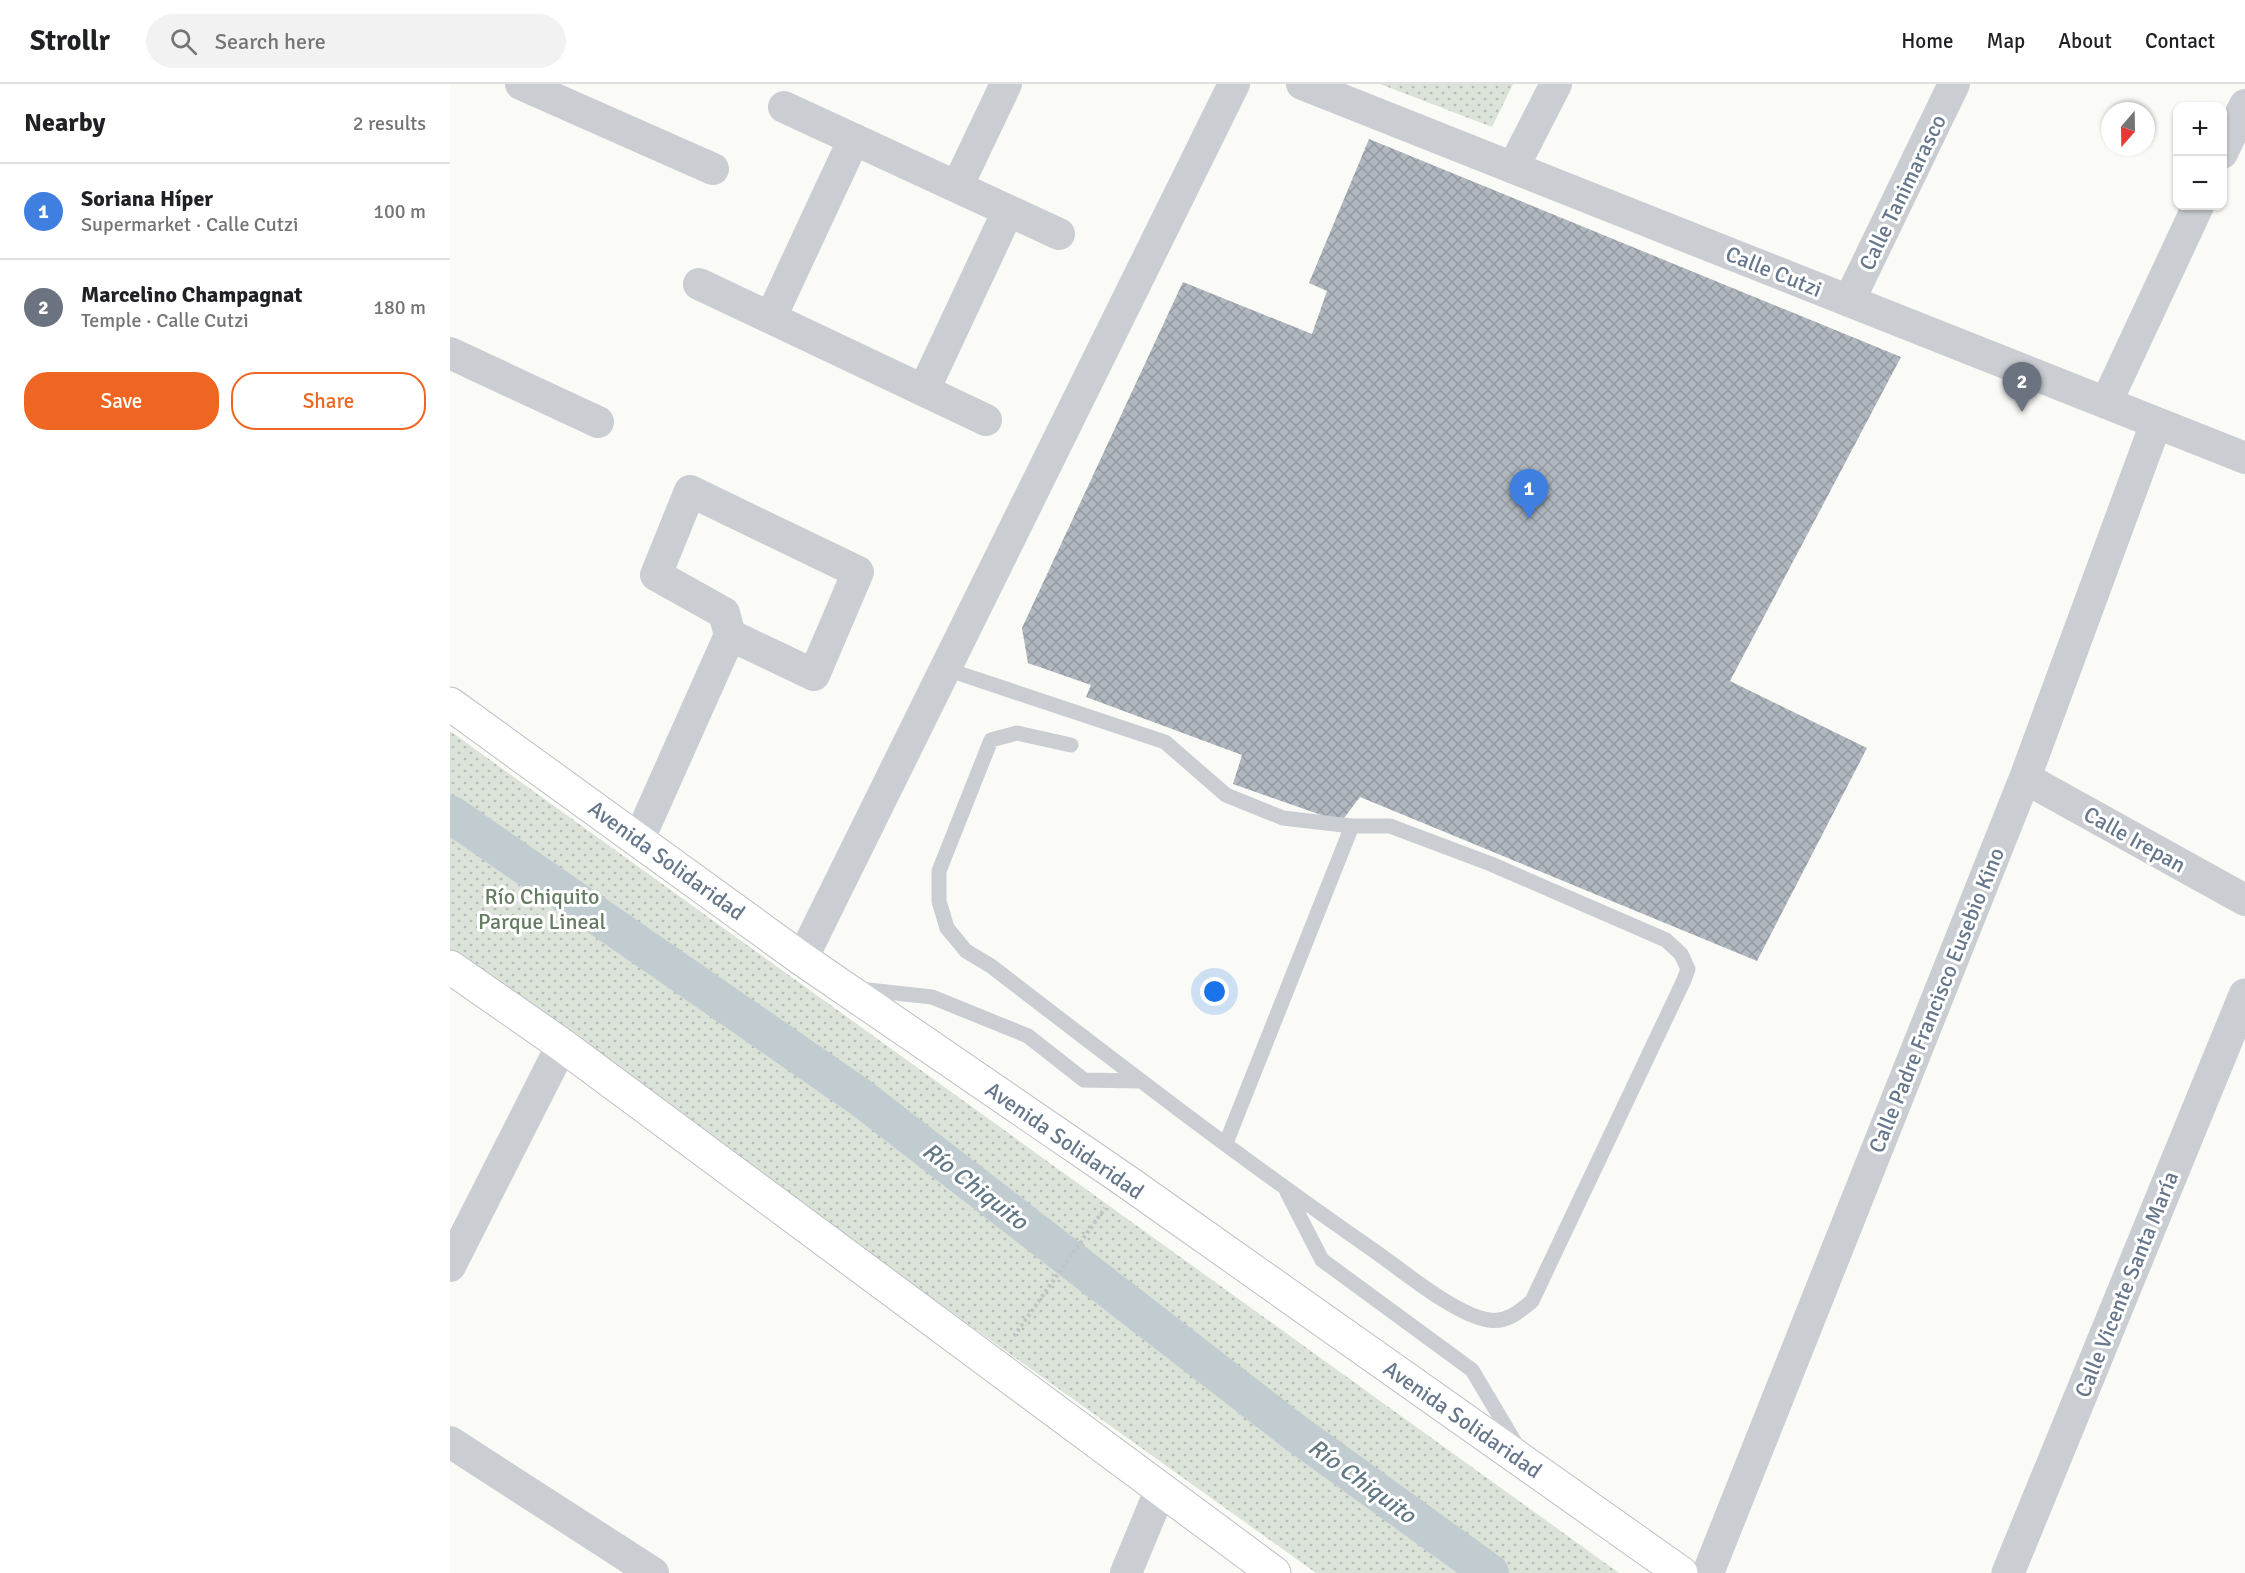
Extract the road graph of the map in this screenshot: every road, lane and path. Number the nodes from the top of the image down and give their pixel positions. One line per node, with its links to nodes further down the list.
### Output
1 (521, 84): 12 (street)
2 (1006, 84): 13 (street)
3 (1234, 84): 28 (street)
4 (1302, 84): 11 (street, Calle Cutzi)
5 (1556, 84): 11 (street)
6 (1954, 84): 18 (street, Calle Tanimarasco)
7 (2245, 105): 10 (street)
8 (784, 106): 9 (street)
9 (854, 139): 13 (street); 19 (street)
10 (2227, 144)
11 (1513, 168): 18 (street, Calle Cutzi)
12 (713, 169)
13 (957, 187): 15 (street)
14 (2196, 210): 22 (street)
15 (1008, 211): 16 (street); 21 (street)
16 (1059, 234)
17 (699, 284): 19 (street)
18 (1849, 301): 22 (street, Calle Cutzi)
19 (771, 317): 21 (street)
20 (450, 353): 24 (street)
21 (924, 390): 23 (street)
22 (2106, 403): 25 (street, Calle Cutzi)
23 (986, 420)
24 (598, 422)
25 (2156, 423): 26 (street, Calle Cutzi); 31 (street, Calle Padre Francisco Eusebio Kino)
26 (2245, 458)
27 (730, 635): 27 (street); 33 (street)
28 (946, 669): 32 (lane); 35 (street)
29 (450, 704): 33 (main road, Avenida Solidaridad)
30 (1071, 745): 40 (lane)
31 (2025, 778): 34 (street, Calle Irepan); 54 (street, Calle Padre Francisco Eusebio Kino)
32 (1352, 826): 41 (lane); 42 (lane)
33 (639, 839): 35 (main road, Avenida Solidaridad)
34 (2245, 900)
35 (802, 959): 37 (main road, Avenida Solidaridad)
36 (450, 967): 39 (main road)
37 (842, 987): 40 (lane); 47 (main road, Avenida Solidaridad)
38 (2245, 995): 49 (street, Calle Vicente Santa María)
39 (562, 1045): 44 (street); 48 (main road)
40 (1139, 1081): 41 (lane)
41 (1226, 1143): 42 (lane)
42 (1286, 1190): 47 (lane)
43 (1101, 1213): 45 (path)
44 (450, 1266)
45 (1012, 1339)
46 (450, 1443): 50 (street)
47 (1530, 1467): 53 (main road, Avenida Solidaridad)
48 (1160, 1491): 51 (street); 52 (main road)
49 (2016, 1570)
50 (653, 1573)
51 (1126, 1573)
52 (1274, 1573)
53 (1681, 1573)
54 (1708, 1573)

